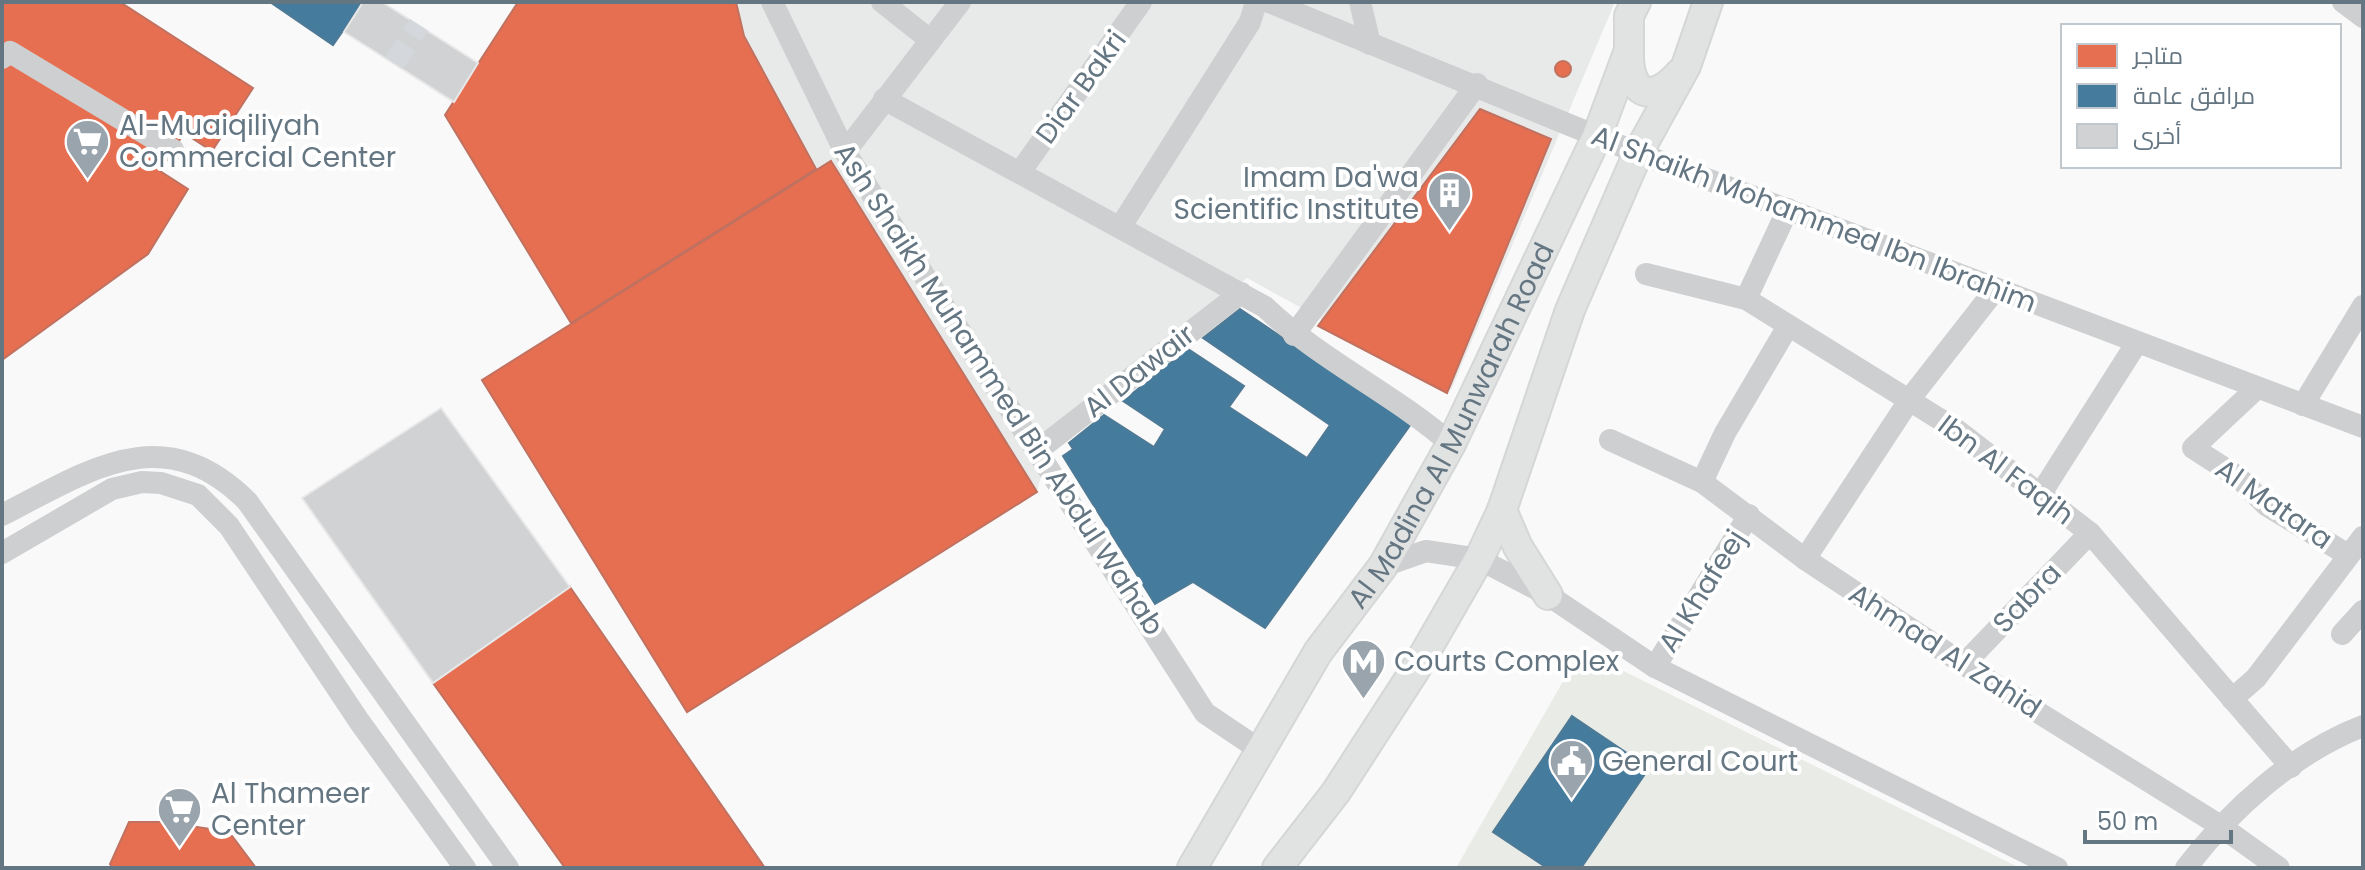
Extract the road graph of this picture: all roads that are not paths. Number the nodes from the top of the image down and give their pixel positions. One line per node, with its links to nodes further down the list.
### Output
1 (772, 2): 21 (street, Ash Shaikh Muhammed Bin Abdul Wahab)
2 (882, 2): 12 (street)
3 (960, 2): 12 (street)
4 (1141, 2): 23 (street, Diar Bakri)
5 (1256, 2): 25 (street)
6 (1269, 2): 13 (street, Al Shaikh Mohammed Ibn Ibrahim)
7 (1360, 2): 13 (street)
8 (1708, 2): 16 (main road, Al Madina Al Munwarah Road)
9 (2343, 2): 11 (street)
10 (1629, 7): 14 (main road, Al Madina Al Munwarah Road)
11 (2363, 17)
12 (930, 40): 18 (street)
13 (1370, 44): 17 (street, Al Shaikh Mohammed Ibn Ibrahim)
14 (1629, 50): 16 (main road); 19 (main road, Al Madina Al Munwarah Road)
15 (2, 58): 20 (street)
16 (1686, 66): 22 (main road, Al Madina Al Munwarah Road)
17 (1477, 84): 19 (street, Al Shaikh Mohammed Ibn Ibrahim); 32 (street)
18 (884, 99): 21 (street); 23 (street)
19 (1597, 136): 22 (street, Al Shaikh Mohammed Ibn Ibrahim); 39 (main road, Al Madina Al Munwarah Road)
20 (173, 150)
21 (845, 152): 40 (street, Ash Shaikh Muhammed Bin Abdul Wahab)
22 (1638, 153): 24 (street, Al Shaikh Mohammed Ibn Ibrahim); 43 (main road, Al Madina Al Munwarah Road)
23 (1020, 172): 25 (street)
24 (1788, 209): 27 (street, Al Shaikh Mohammed Ibn Ibrahim); 29 (street)
25 (1121, 226): 28 (street)
26 (1646, 274): 29 (street, Ibn Al Faqih)
27 (1995, 290): 33 (street, Al Shaikh Mohammed Ibn Ibrahim); 35 (street)
28 (1241, 293): 32 (street); 40 (street, Al Dawair)
29 (1746, 299): 31 (street, Ibn Al Faqih)
30 (2363, 306): 36 (street)
31 (1788, 326): 35 (street, Ibn Al Faqih); 41 (street)
32 (1294, 335): 39 (street)
33 (2136, 344): 34 (street, Al Shaikh Mohammed Ibn Ibrahim); 42 (street)
34 (2257, 388): 36 (street, Al Shaikh Mohammed Ibn Ibrahim); 49 (street, Al Matara)
35 (1909, 400): 42 (street, Ibn Al Faqih); 51 (street)
36 (2303, 405): 37 (street, Al Shaikh Mohammed Ibn Ibrahim)
37 (2363, 427)
38 (1610, 440): 41 (street, Ahmad Al Zahid)
39 (1451, 444): 52 (main road, Al Madina Al Munwarah Road)
40 (1038, 450): 60 (street, Ash Shaikh Muhammed Bin Abdul Wahab)
41 (1702, 482): 45 (street, Ahmad Al Zahid)
42 (2040, 495): 46 (street, Ibn Al Faqih)
43 (1502, 510): 50 (main road, Al Madina Al Munwarah Road); 53 (main road)
44 (2, 515): 64 (street)
45 (1749, 515): 51 (street, Ahmad Al Zahid); 57 (street, Al Khafeej)
46 (2090, 533): 56 (street, Sabra); 58 (street, Ibn Al Faqih)
47 (2363, 537): 49 (street)
48 (2, 553): 63 (street)
49 (2348, 555): 58 (street)
50 (1479, 559): 52 (street); 53 (street); 66 (main road, Al Madina Al Munwarah Road)
51 (1805, 559): 56 (street, Ahmad Al Zahid)
52 (1383, 566): 60 (main road, Al Madina Al Munwarah Road)
53 (1548, 595): 57 (street)
54 (2363, 611): 55 (street)
55 (2342, 634)
56 (1964, 664): 62 (street, Ahmad Al Zahid)
57 (1655, 667): 67 (street)
58 (2232, 699): 61 (street, Ibn Al Faqih)
59 (2363, 726): 61 (street)
60 (1260, 750): 65 (main road, Al Madina Al Munwarah Road)
61 (2291, 767): 62 (street)
62 (2219, 825): 68 (street); 69 (street, Ahmad Al Zahid)
63 (465, 868)
64 (508, 868)
65 (1192, 868)
66 (1277, 868)
67 (2057, 868)
68 (2186, 868)
69 (2279, 868)

